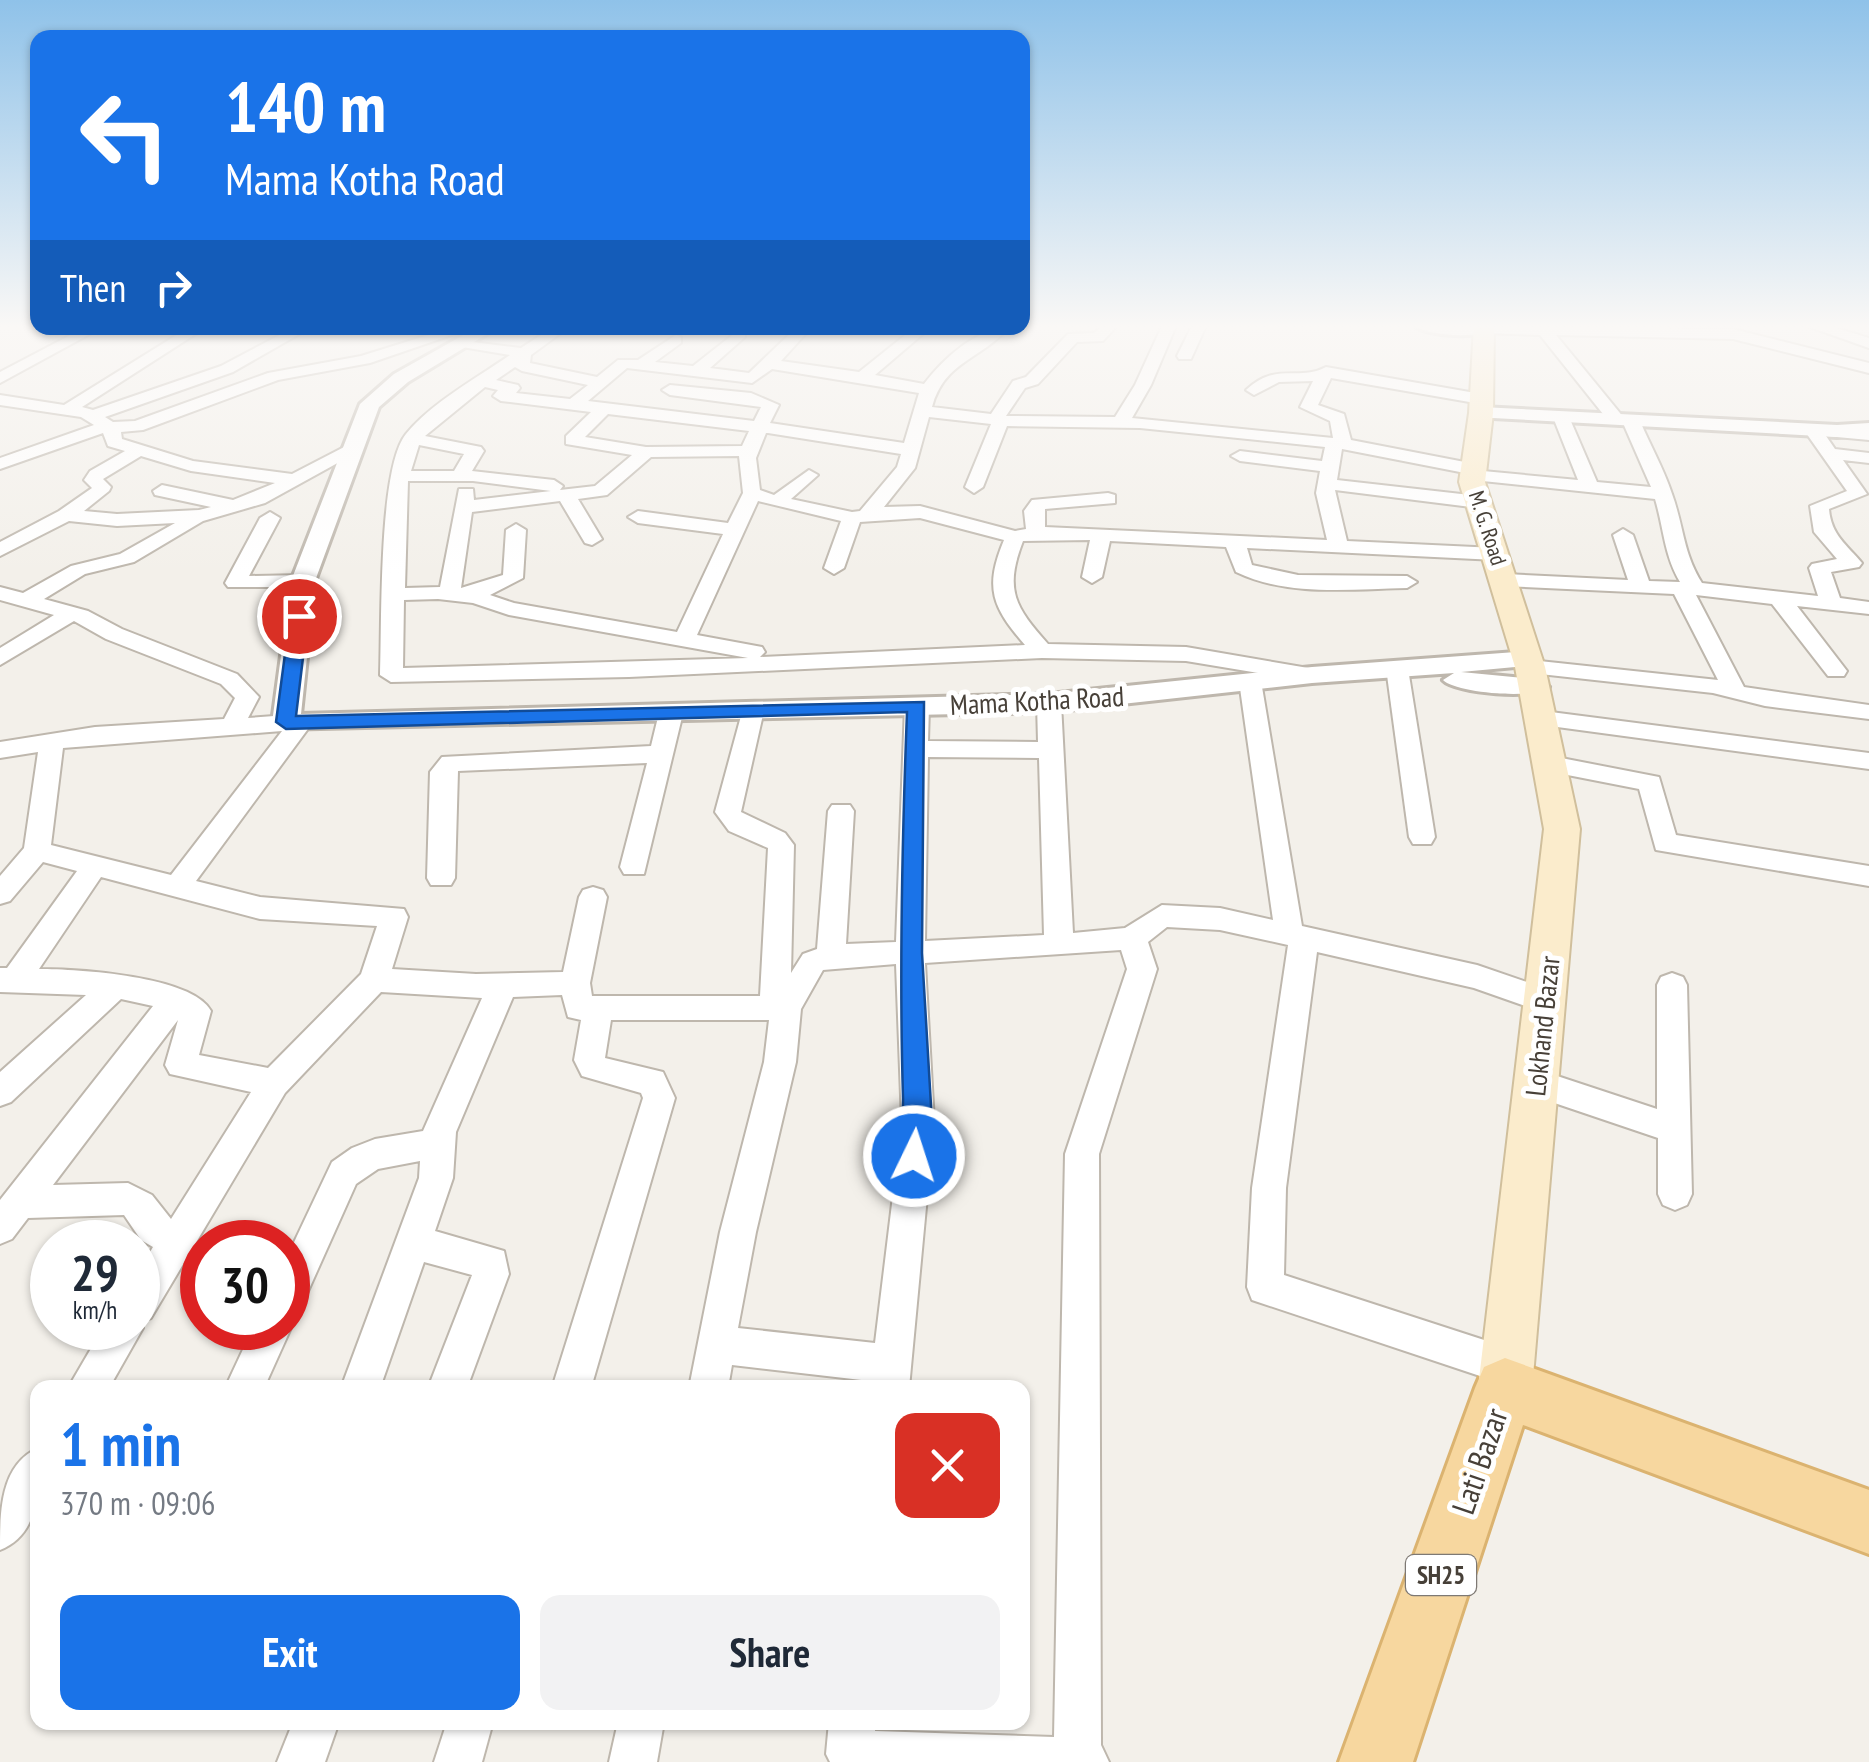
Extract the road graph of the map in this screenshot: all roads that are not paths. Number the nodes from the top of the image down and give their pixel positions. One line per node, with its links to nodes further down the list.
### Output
1 (53, 408): 16 (street)
2 (68, 408): 16 (street)
3 (113, 408): 18 (street)
4 (186, 408): 24 (street)
5 (368, 408): 31 (street)
6 (449, 408): 27 (street)
7 (604, 408): 28 (street)
8 (606, 408): 23 (street)
9 (769, 408): 23 (street)
10 (1005, 408): 20 (street)
11 (1129, 408): 22 (street)
12 (1311, 408): 29 (street)
13 (1481, 408): 40 (main road, M. G. Road)
14 (1497, 408): 19 (street)
15 (1614, 408): 21 (street)
16 (65, 410): 18 (street)
17 (922, 411): 20 (street); 32 (street)
18 (91, 416): 24 (street)
19 (1562, 417): 21 (street); 46 (street)
20 (998, 420): 22 (street); 45 (street)
21 (1624, 420): 25 (street); 51 (street)
22 (1120, 423): 29 (street)
23 (760, 427): 32 (street); 33 (street)
24 (111, 428): 30 (street); 38 (street)
25 (1813, 430): 26 (street); 35 (street)
26 (1869, 432)
27 (412, 438): 43 (street); 48 (street)
28 (584, 442): 34 (street); 39 (street)
29 (1338, 444): 40 (street); 42 (street)
30 (141, 449): 44 (street); 57 (street)
31 (354, 449): 44 (street); 75 (street)
32 (912, 450): 59 (street)
33 (747, 451): 34 (street); 50 (street)
34 (646, 452): 49 (street)
35 (1834, 454): 37 (street); 84 (street)
36 (1240, 456): 42 (street)
37 (1869, 458)
38 (0, 464)
39 (561, 464)
40 (1474, 472): 46 (street); 55 (main road, M. G. Road)
41 (808, 475): 54 (street)
42 (1328, 475): 55 (street); 69 (street)
43 (400, 476): 48 (street); 80 (street)
44 (294, 480): 56 (street)
45 (974, 486)
46 (1590, 487): 51 (street)
47 (162, 491): 56 (street)
48 (463, 492): 49 (street); 52 (street); 79 (street)
49 (595, 492): 52 (street)
50 (752, 493): 54 (street); 63 (street)
51 (1663, 494): 78 (street)
52 (566, 495): 67 (street)
53 (1108, 499): 65 (street)
54 (778, 502): 59 (street)
55 (1479, 502): 71 (main road, M. G. Road)
56 (234, 506): 58 (street)
57 (66, 515): 58 (street); 70 (street)
58 (200, 516): 82 (street)
59 (859, 516): 65 (street); 72 (street)
60 (638, 517): 63 (street)
61 (270, 518): 75 (street)
62 (516, 530): 81 (street)
63 (735, 530): 87 (street)
64 (1102, 533): 65 (street); 68 (street); 73 (street)
65 (1026, 535): 88 (street)
66 (1622, 535): 77 (street)
67 (592, 539)
68 (1235, 543): 69 (street); 76 (street)
69 (1339, 548): 71 (street)
70 (0, 550)
71 (1496, 554): 74 (main road, M. G. Road)
72 (834, 568)
73 (1092, 577)
74 (1506, 580): 77 (street); 96 (main road, M. G. Road)
75 (303, 581): 104 (street)
76 (1407, 582)
77 (1641, 587): 78 (street)
78 (1688, 589): 83 (street); 97 (street)
79 (450, 590): 80 (street); 81 (street)
80 (392, 594): 90 (street)
81 (474, 594): 87 (street)
82 (7, 596): 86 (street)
83 (1778, 597): 84 (street); 91 (street)
84 (1831, 603): 85 (street)
85 (1869, 608)
86 (71, 614): 89 (street); 105 (street)
87 (684, 640): 90 (street)
88 (1042, 651): 90 (street); 93 (street)
89 (0, 658)
90 (810, 662)
91 (1836, 671)
92 (1368, 672): 93 (street, Mama Kotha Road); 94 (street, Mama Kotha Road); 96 (street, Mama Kotha Road)
93 (1312, 675): 95 (street, Mama Kotha Road)
94 (1398, 675): 96 (street, Mama Kotha Road); 115 (street)
95 (1250, 682): 99 (street, Mama Kotha Road); 124 (street)
96 (1534, 683): 97 (street); 110 (street); 113 (main road, Lokhand Bazar)
97 (1736, 691): 98 (street)
98 (1764, 699): 103 (street); 110 (street)
99 (1049, 703): 100 (street, Mama Kotha Road); 109 (street)
100 (917, 706): 101 (street, Mama Kotha Road); 107 (street)
101 (752, 710): 102 (street, Mama Kotha Road); 137 (street)
102 (671, 712): 104 (street, Mama Kotha Road); 111 (street)
103 (1869, 712)
104 (293, 722): 105 (street); 121 (street)
105 (234, 724): 106 (street)
106 (52, 742): 108 (street); 116 (street)
107 (916, 749): 109 (street); 127 (street)
108 (0, 750)
109 (1051, 750): 126 (street)
110 (1784, 750): 112 (street)
111 (661, 754): 118 (street); 120 (street)
112 (1869, 760)
113 (1551, 764): 119 (street); 136 (main road, Lokhand Bazar)
114 (841, 811): 128 (street)
115 (1422, 837)
116 (38, 851): 117 (street); 122 (street)
117 (96, 864): 121 (street); 129 (street)
118 (634, 867)
119 (1869, 876)
120 (441, 878)
121 (178, 886): 130 (street)
122 (0, 894)
123 (593, 898): 134 (street)
124 (1296, 935): 125 (street); 136 (street); 153 (street)
125 (1132, 938): 126 (street); 167 (street)
126 (1059, 946): 127 (street)
127 (910, 953): 128 (street); 152 (street)
128 (830, 956): 137 (street)
129 (7, 980): 133 (street)
130 (374, 980): 131 (street); 138 (street)
131 (503, 985): 134 (street); 142 (street)
132 (1672, 985): 141 (street)
133 (115, 987): 135 (street); 140 (street)
134 (587, 996): 137 (street); 158 (street)
135 (176, 1000): 138 (street); 144 (street)
136 (1545, 1002): 139 (main road, Lokhand Bazar)
137 (781, 1008): 149 (street)
138 (274, 1083): 145 (street)
139 (1536, 1083): 141 (street); 153 (main road, Lokhand Bazar)
140 (0, 1092)
141 (1674, 1129): 143 (street)
142 (437, 1144): 146 (street); 147 (street)
143 (1675, 1194)
144 (10, 1214): 145 (street)
145 (177, 1240): 148 (street)
146 (413, 1242): 156 (street); 157 (street)
147 (310, 1246)
148 (160, 1268)
149 (716, 1344): 152 (street); 159 (street)
150 (110, 1350): 154 (street)
151 (262, 1350): 155 (street)
152 (890, 1376)
153 (1506, 1377): 161 (main road); 171 (main road, Lati Bazar / SH25)
154 (92, 1380)
155 (248, 1380)
156 (363, 1380)
157 (450, 1380)
158 (574, 1380)
159 (709, 1380)
160 (30, 1480): 162 (street)
161 (1869, 1522)
162 (1, 1525)
163 (313, 1730): 168 (street)
164 (468, 1730): 169 (street)
165 (639, 1730): 170 (street)
166 (850, 1746): 167 (street)
167 (1081, 1760)
168 (301, 1762)
169 (458, 1762)
170 (632, 1762)
171 (1376, 1762)

